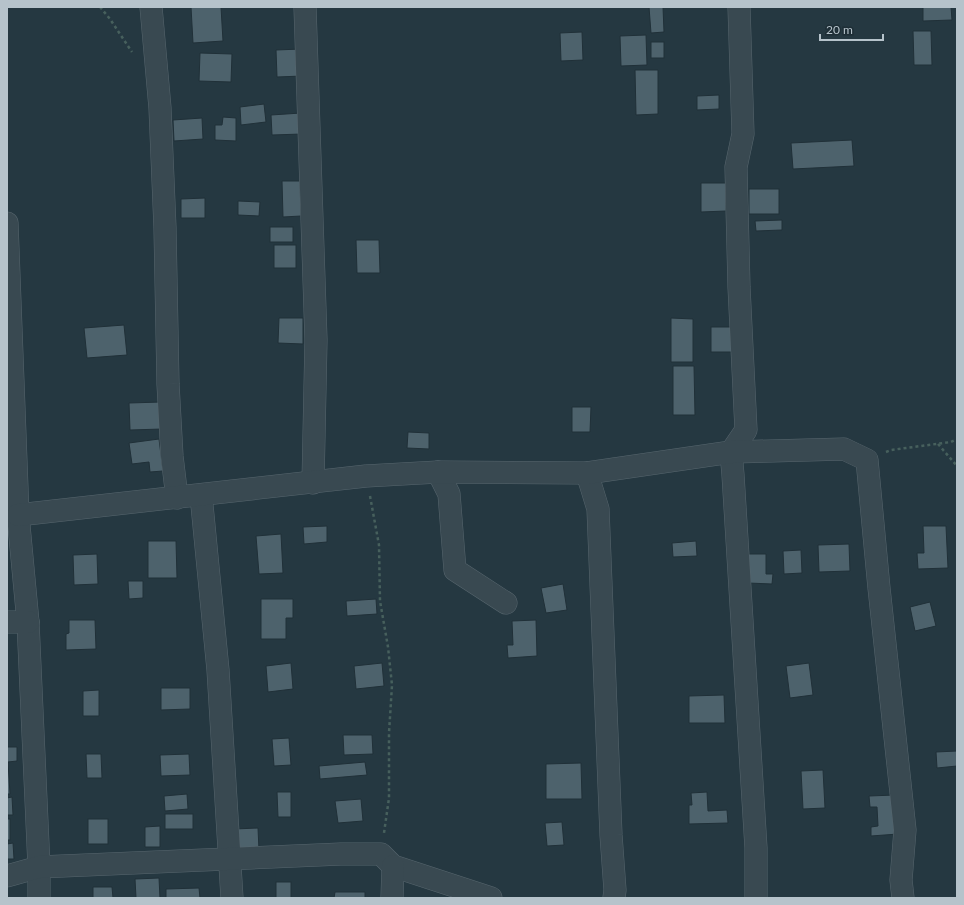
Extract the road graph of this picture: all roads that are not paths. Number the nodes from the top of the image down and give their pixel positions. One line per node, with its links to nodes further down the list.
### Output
1 (151, 7): 10 (street)
2 (305, 7): 8 (street)
3 (739, 7): 5 (street)
4 (7, 223): 11 (street)
5 (731, 452): 7 (street); 24 (street); 25 (street)
6 (438, 472): 7 (street); 8 (street); 12 (street)
7 (587, 473): 23 (street)
8 (313, 483): 9 (street)
9 (201, 495): 10 (street); 15 (street)
10 (176, 498): 11 (street)
11 (18, 515): 14 (street)
12 (506, 603)
13 (7, 622): 14 (street)
14 (28, 622): 17 (street)
15 (231, 859): 16 (street); 17 (street); 20 (street)
16 (387, 860): 21 (street); 22 (street)
17 (39, 867): 18 (street); 19 (street)
18 (7, 876)
19 (39, 898)
20 (232, 898)
21 (392, 898)
22 (491, 898)
23 (614, 898)
24 (756, 898)
25 (903, 898)

